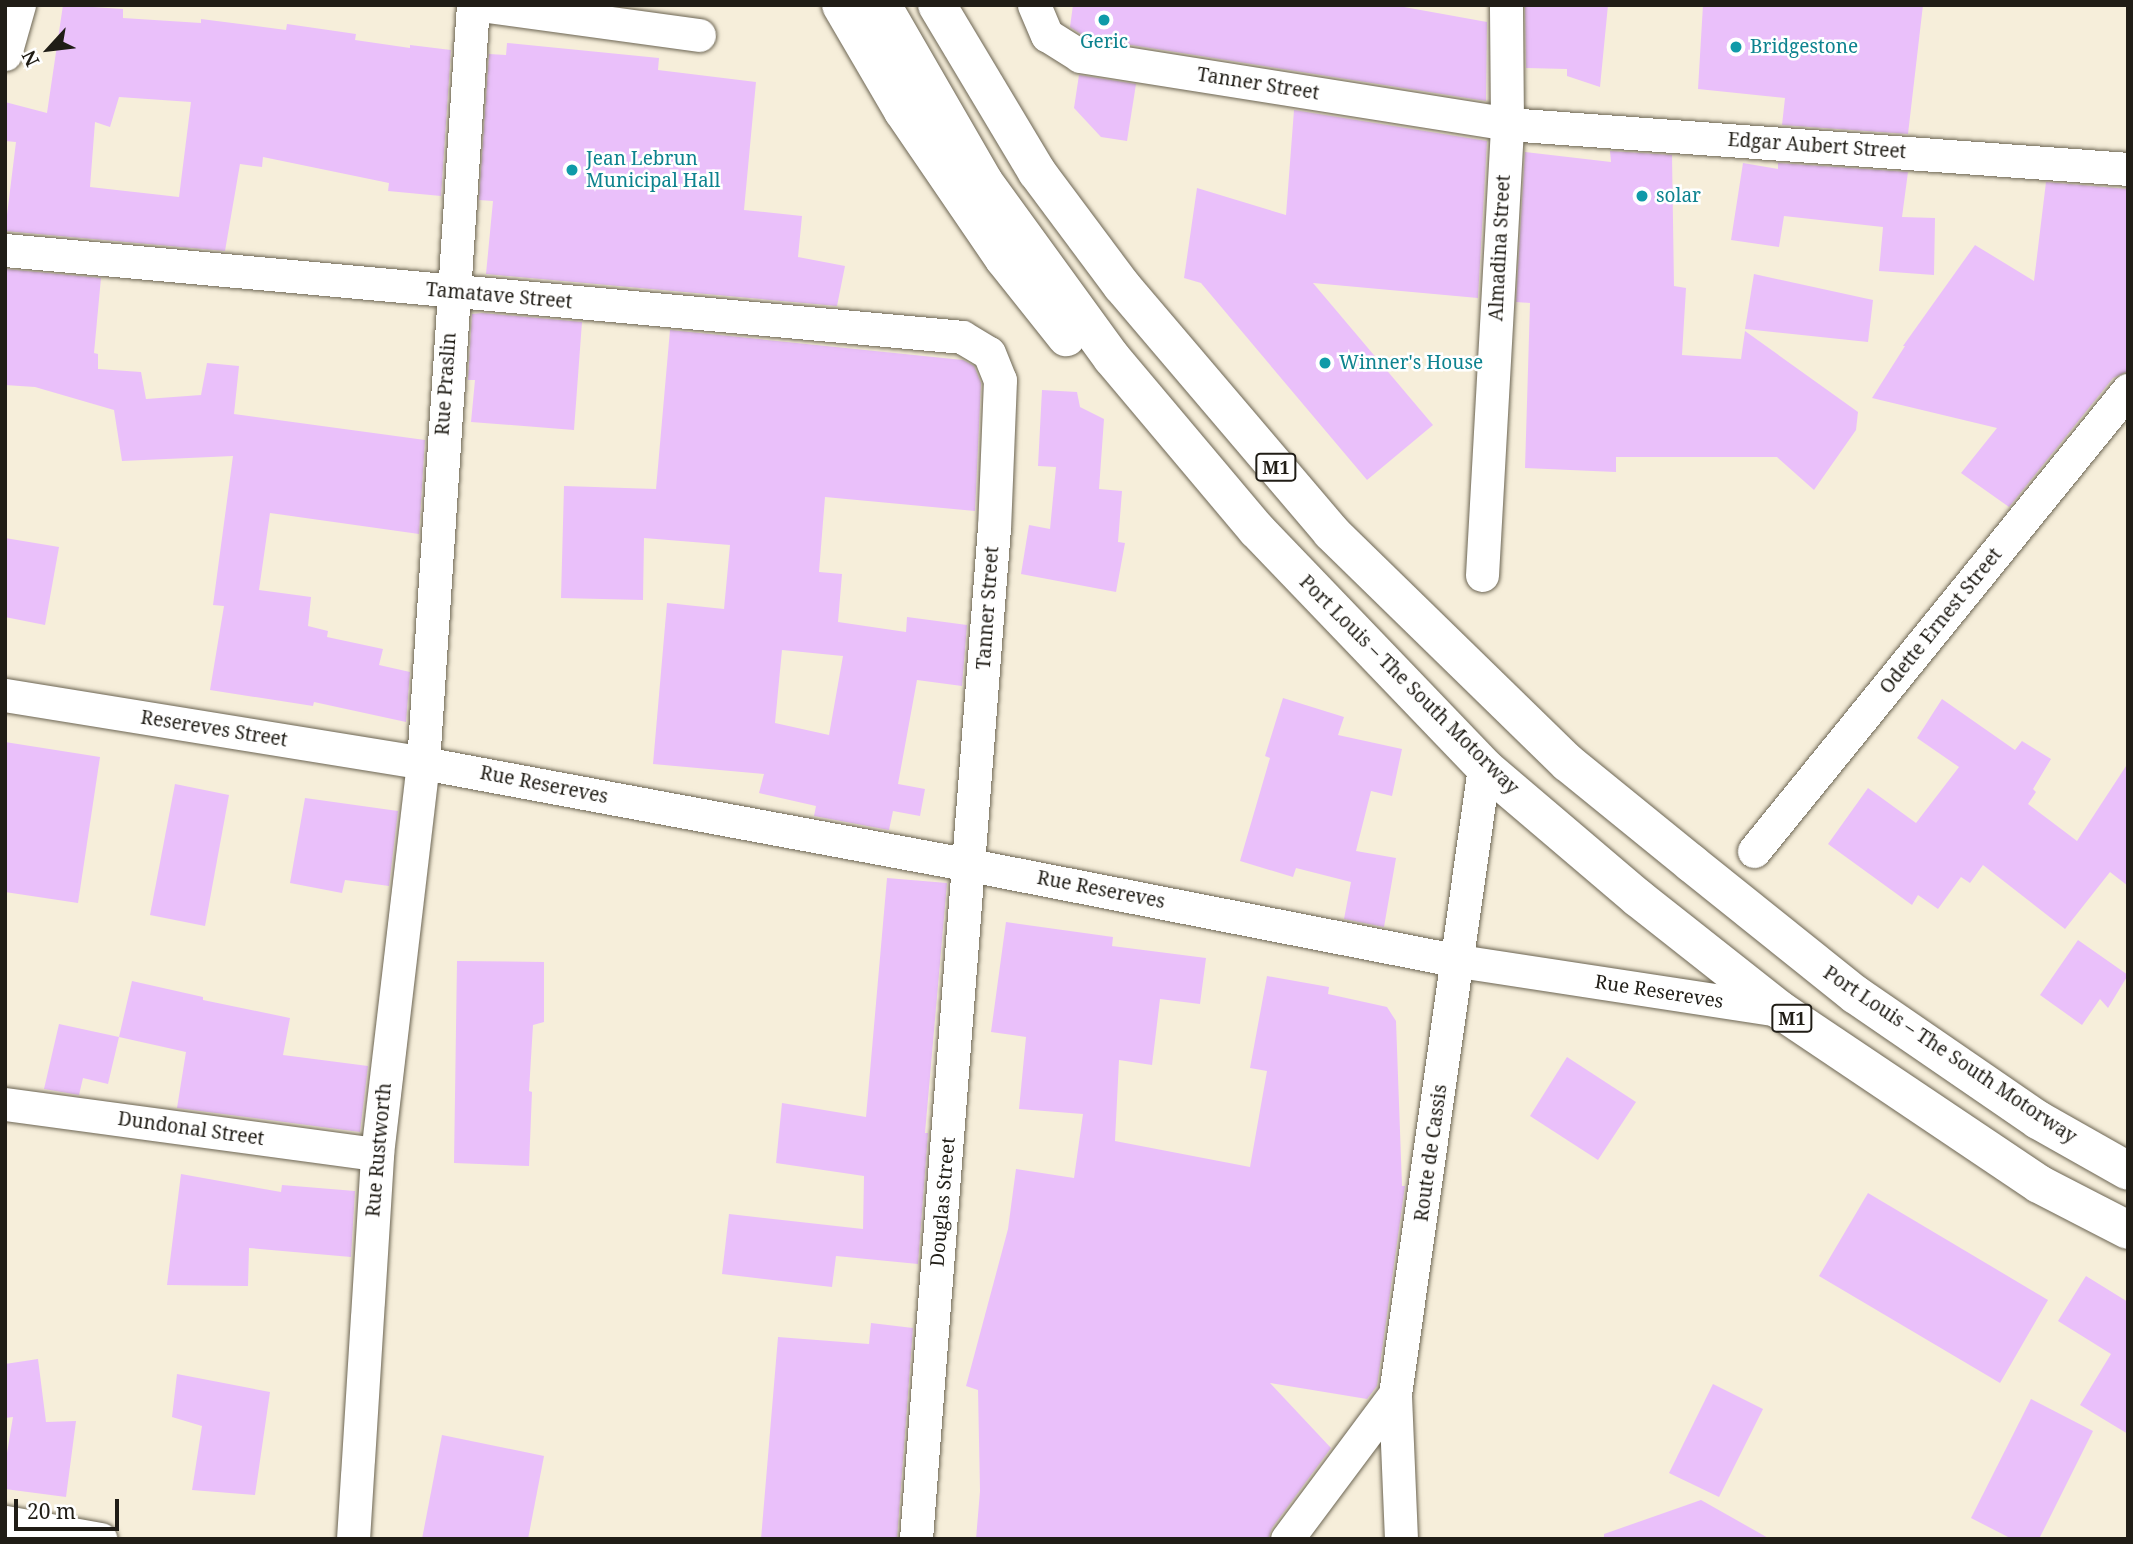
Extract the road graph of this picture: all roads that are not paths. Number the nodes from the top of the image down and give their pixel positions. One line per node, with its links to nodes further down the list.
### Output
1 (19, 5): 11 (street)
2 (473, 5): 16 (street, Rue Praslin)
3 (480, 5): 10 (street)
4 (841, 5): 19 (highway)
5 (882, 5): 19 (highway, Port Louis – The South Motorway / M1)
6 (937, 5): 14 (highway, Port Louis – The South Motorway / M1)
7 (955, 5): 14 (highway)
8 (1034, 5): 12 (street, Tanner Street)
9 (1506, 5): 12 (street, Almadina Street)
10 (699, 35)
11 (5, 54)
12 (1507, 124): 13 (street, Edgar Aubert Street); 20 (street, Almadina Street)
13 (2128, 169)
14 (1037, 172): 30 (highway, Port Louis – The South Motorway / M1)
15 (5, 250): 16 (street, Tamatave Street)
16 (452, 292): 17 (street, Tamatave Street); 22 (street, Rue Praslin)
17 (989, 353): 25 (street, Tanner Street)
18 (2128, 390): 24 (street, Odette Ernest Street)
19 (1257, 530): 23 (highway, Port Louis – The South Motorway / M1)
20 (1482, 575)
21 (5, 695): 22 (street, Resereves Street)
22 (423, 763): 25 (street, Rue Resereves); 29 (street, Rue Rustworth)
23 (1484, 768): 26 (street, Route de Cassis); 27 (highway, Port Louis – The South Motorway / M1)
24 (1754, 851)
25 (970, 864): 26 (street, Rue Resereves); 36 (street, Douglas Street)
26 (1459, 961): 27 (street, Rue Resereves); 32 (street, Route de Cassis)
27 (1780, 1010): 31 (highway, Port Louis – The South Motorway / M1)
28 (5, 1104): 29 (street, Dundonal Street)
29 (377, 1154): 35 (street, Rue Rustworth)
30 (2128, 1171)
31 (2128, 1230)
32 (1395, 1394): 37 (street); 38 (street, Route de Cassis)
33 (5, 1522): 34 (street)
34 (100, 1539)
35 (354, 1539)
36 (916, 1539)
37 (1287, 1539)
38 (1401, 1539)

